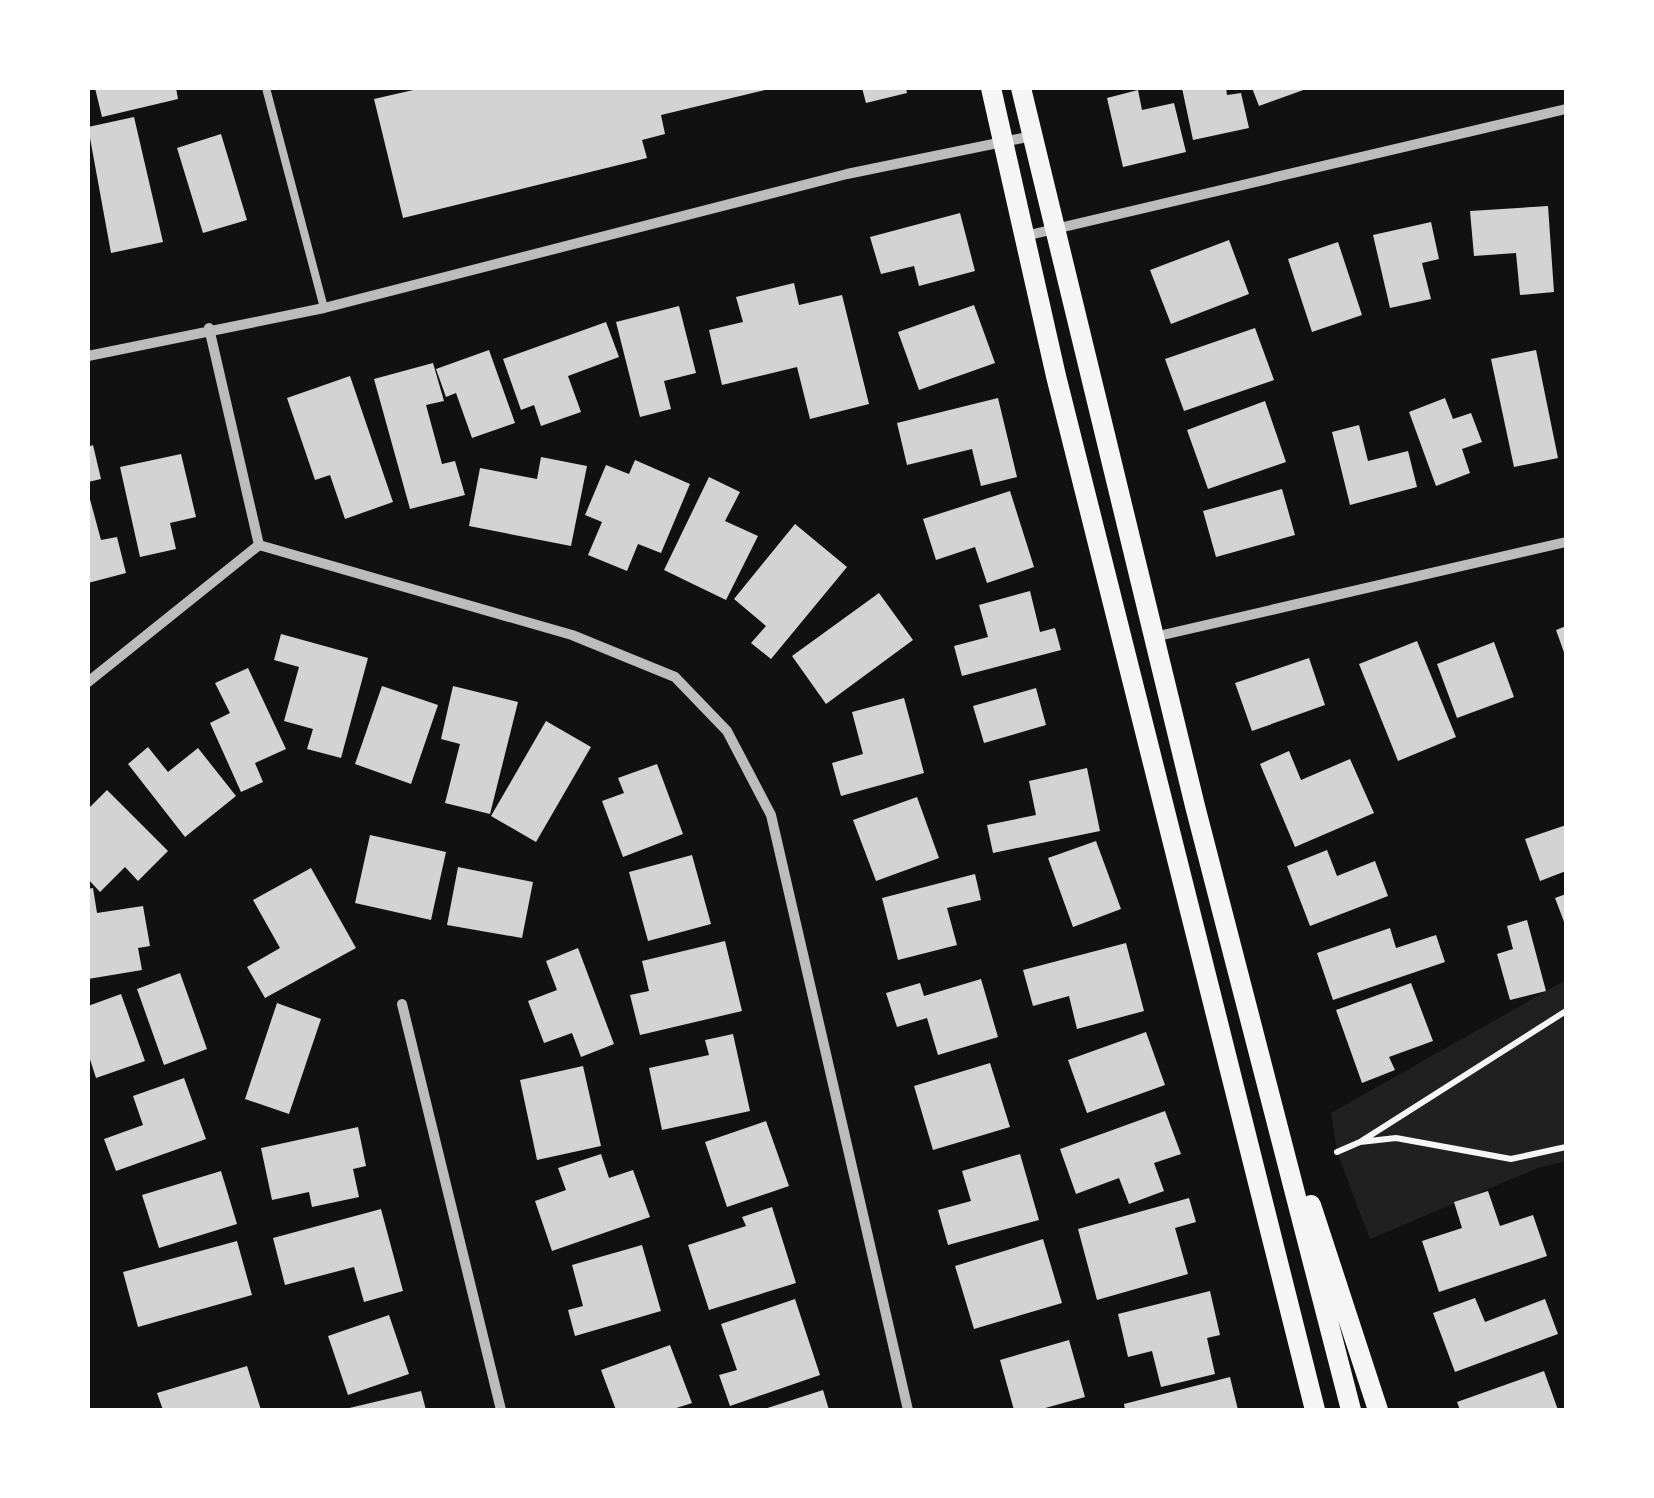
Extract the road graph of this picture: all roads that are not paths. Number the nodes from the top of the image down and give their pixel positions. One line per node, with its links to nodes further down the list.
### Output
1 (266, 88): 9 (lane)
2 (990, 88): 6 (main road)
3 (1021, 88): 5 (main road)
4 (1566, 109): 7 (street)
5 (1032, 136): 6 (street); 7 (main road)
6 (1004, 142): 8 (main road); 9 (street)
7 (1054, 230): 8 (street); 14 (main road)
8 (1025, 236): 15 (main road)
9 (324, 308): 10 (street)
10 (209, 328): 11 (street); 13 (street)
11 (88, 354)
12 (1566, 542): 14 (street)
13 (259, 545): 16 (street); 20 (street)
14 (1154, 637): 15 (main road); 18 (main road)
15 (1123, 645): 21 (main road)
16 (88, 682)
17 (402, 1004): 19 (street)
18 (1262, 1062): 22 (main road); 23 (main road)
19 (501, 1410)
20 (908, 1410)
21 (1316, 1410)
22 (1351, 1410)
23 (1378, 1410)

